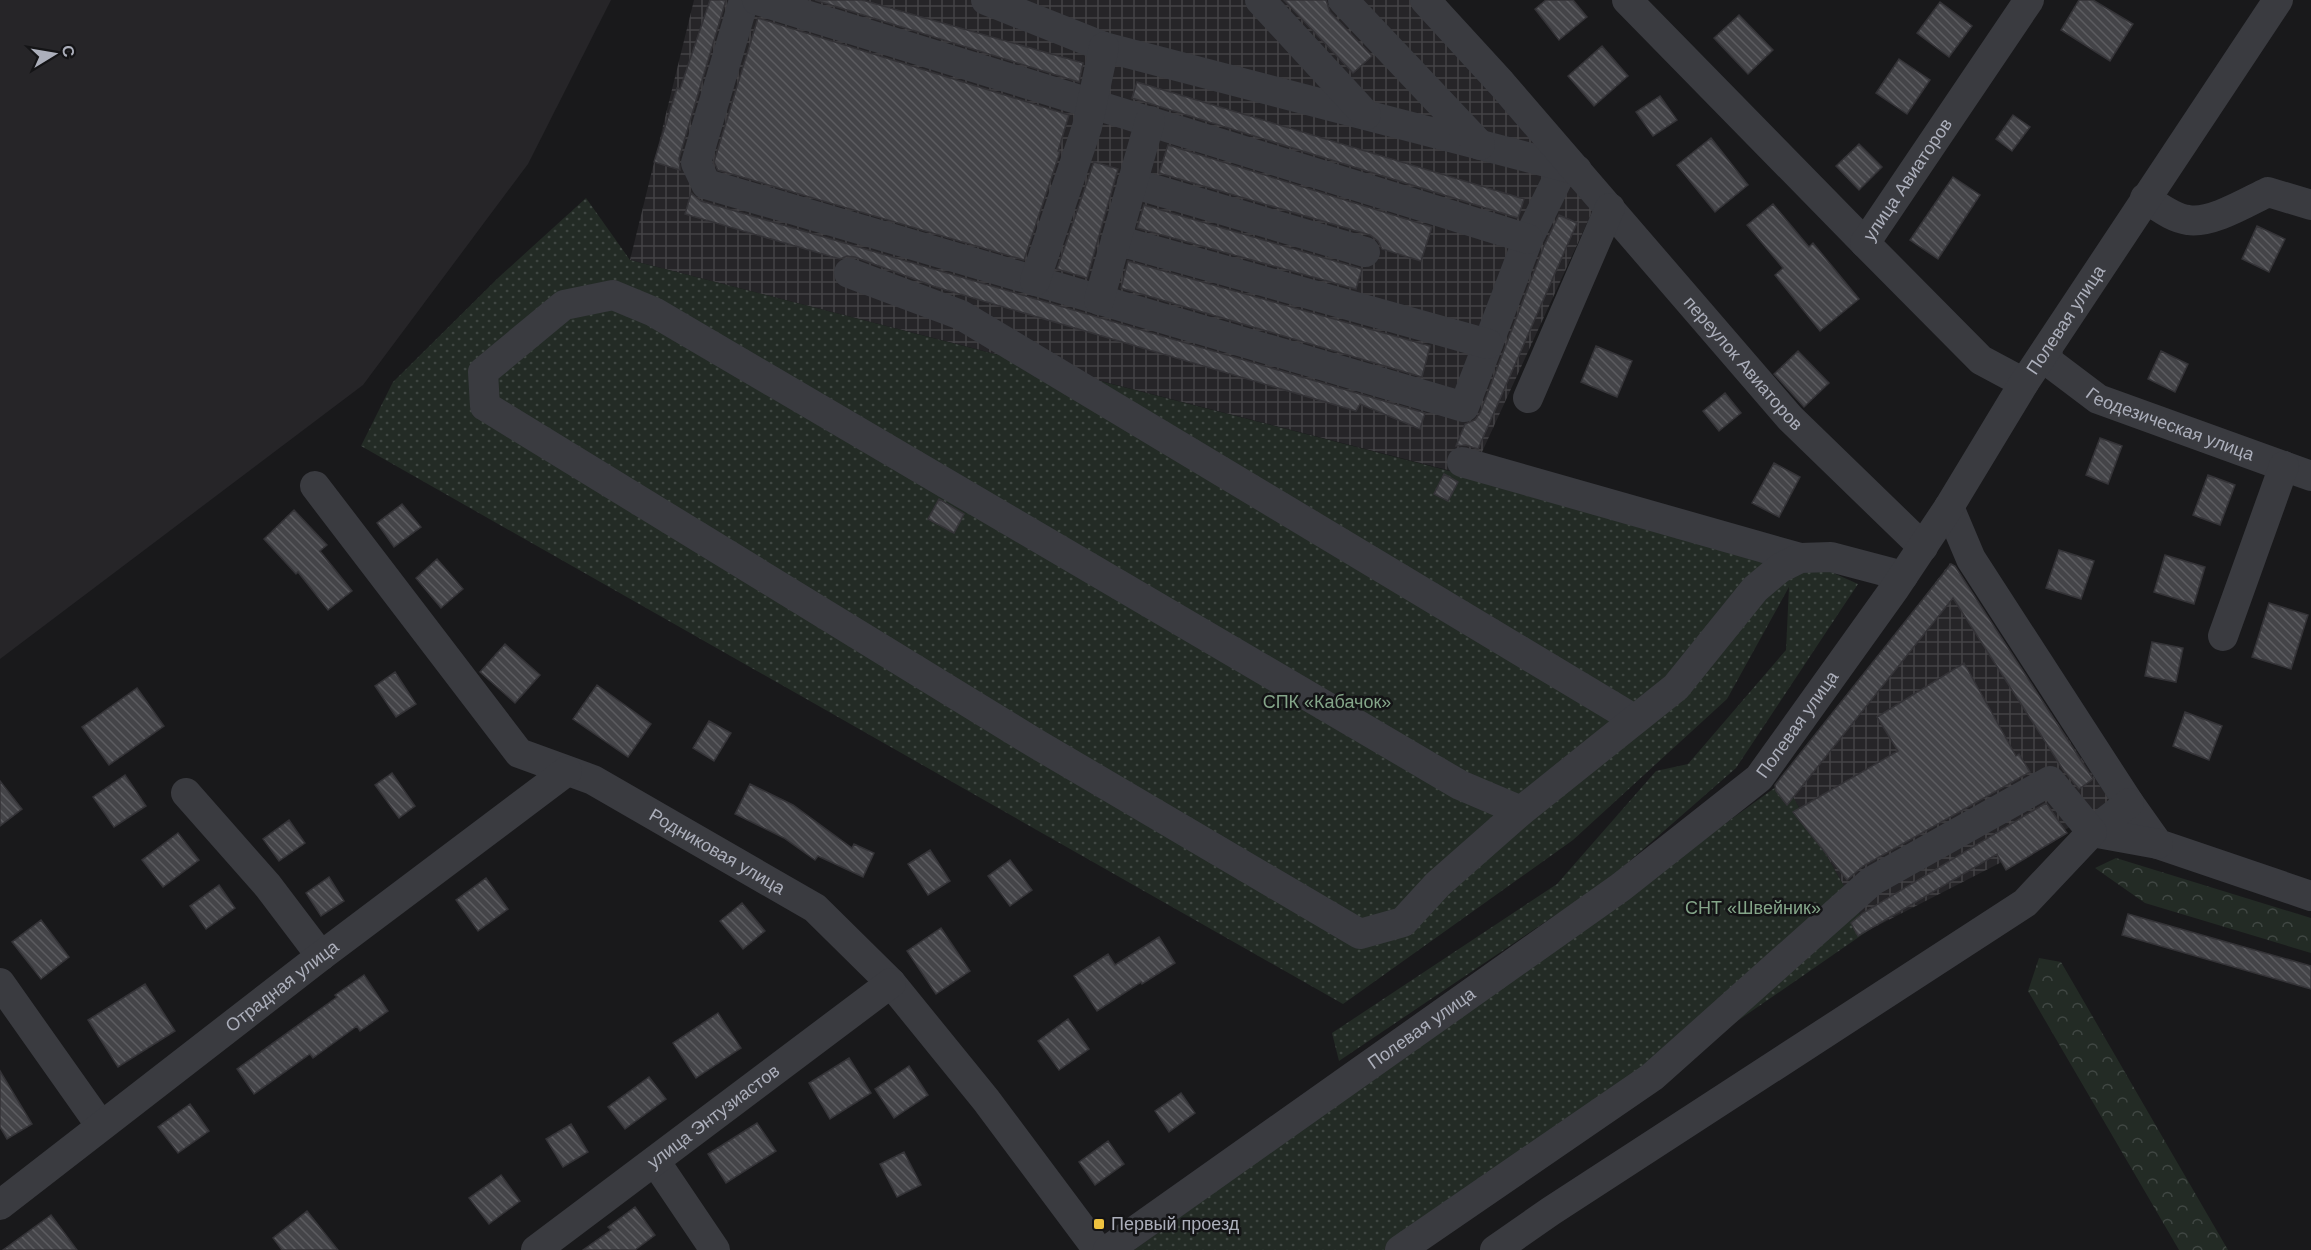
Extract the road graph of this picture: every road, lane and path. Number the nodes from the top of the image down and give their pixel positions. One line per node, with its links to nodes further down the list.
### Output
1 (744, 0): 25 (street)
2 (757, 0): 11 (street)
3 (986, 0): 10 (street)
4 (1260, 0): 12 (street)
5 (1343, 0): 14 (street)
6 (1425, 0): 15 (street, переулок Авиаторов)
7 (1627, 0): 22 (street)
8 (2029, 0): 22 (street, улица Авиаторов)
9 (2278, 0): 17 (street, Полевая улица)
10 (1104, 47): 11 (street); 12 (street)
11 (1092, 104): 13 (street); 25 (street)
12 (1366, 115): 14 (street)
13 (1150, 121): 16 (street); 20 (street)
14 (1480, 145): 15 (street)
15 (1571, 168): 19 (street, переулок Авиаторов); 20 (street)
16 (1132, 183): 21 (street); 23 (street)
17 (2145, 198): 18 (street); 28 (street, Полевая улица)
18 (2311, 205)
19 (1610, 208): 30 (street); 35 (street, переулок Авиаторов)
20 (1528, 239): 27 (street)
21 (1116, 240): 26 (street); 27 (street)
22 (1865, 243): 29 (street, улица Авиаторов)
23 (1365, 252)
24 (849, 273): 39 (street)
25 (1035, 281): 26 (street)
26 (1099, 300): 27 (street)
27 (1488, 344)
28 (2047, 350): 29 (street, Полевая улица); 32 (street, Геодезическая улица)
29 (2024, 383): 34 (street, Полевая улица)
30 (1528, 398)
31 (1462, 462): 36 (street)
32 (2298, 471): 38 (street)
33 (315, 486): 40 (street, Родниковая улица)
34 (1949, 507): 35 (street, Полевая улица); 42 (street)
35 (1923, 547): 37 (street, Полевая улица)
36 (1800, 558): 37 (street); 39 (street)
37 (1903, 576): 56 (street, Полевая улица)
38 (2223, 636)
39 (1634, 719): 43 (street)
40 (567, 771): 47 (street, Отрадная улица); 49 (street, Родниковая улица)
41 (186, 794): 47 (street)
42 (2129, 803): 44 (street); 45 (street)
43 (1521, 811): 43 (street)
44 (2092, 831): 45 (street); 57 (street); 58 (street)
45 (2158, 844): 46 (street)
46 (2311, 897)
47 (321, 956): 50 (street, Отрадная улица)
48 (0, 983): 50 (street)
49 (891, 983): 51 (street, улица Энтузиастов); 55 (street, Родниковая улица)
50 (101, 1126): 52 (street, Отрадная улица)
51 (656, 1161): 53 (street, улица Энтузиастов); 54 (street)
52 (0, 1205)
53 (536, 1250)
54 (715, 1250)
55 (1098, 1250)
56 (1108, 1250)
57 (1400, 1250)
58 (1495, 1250)

